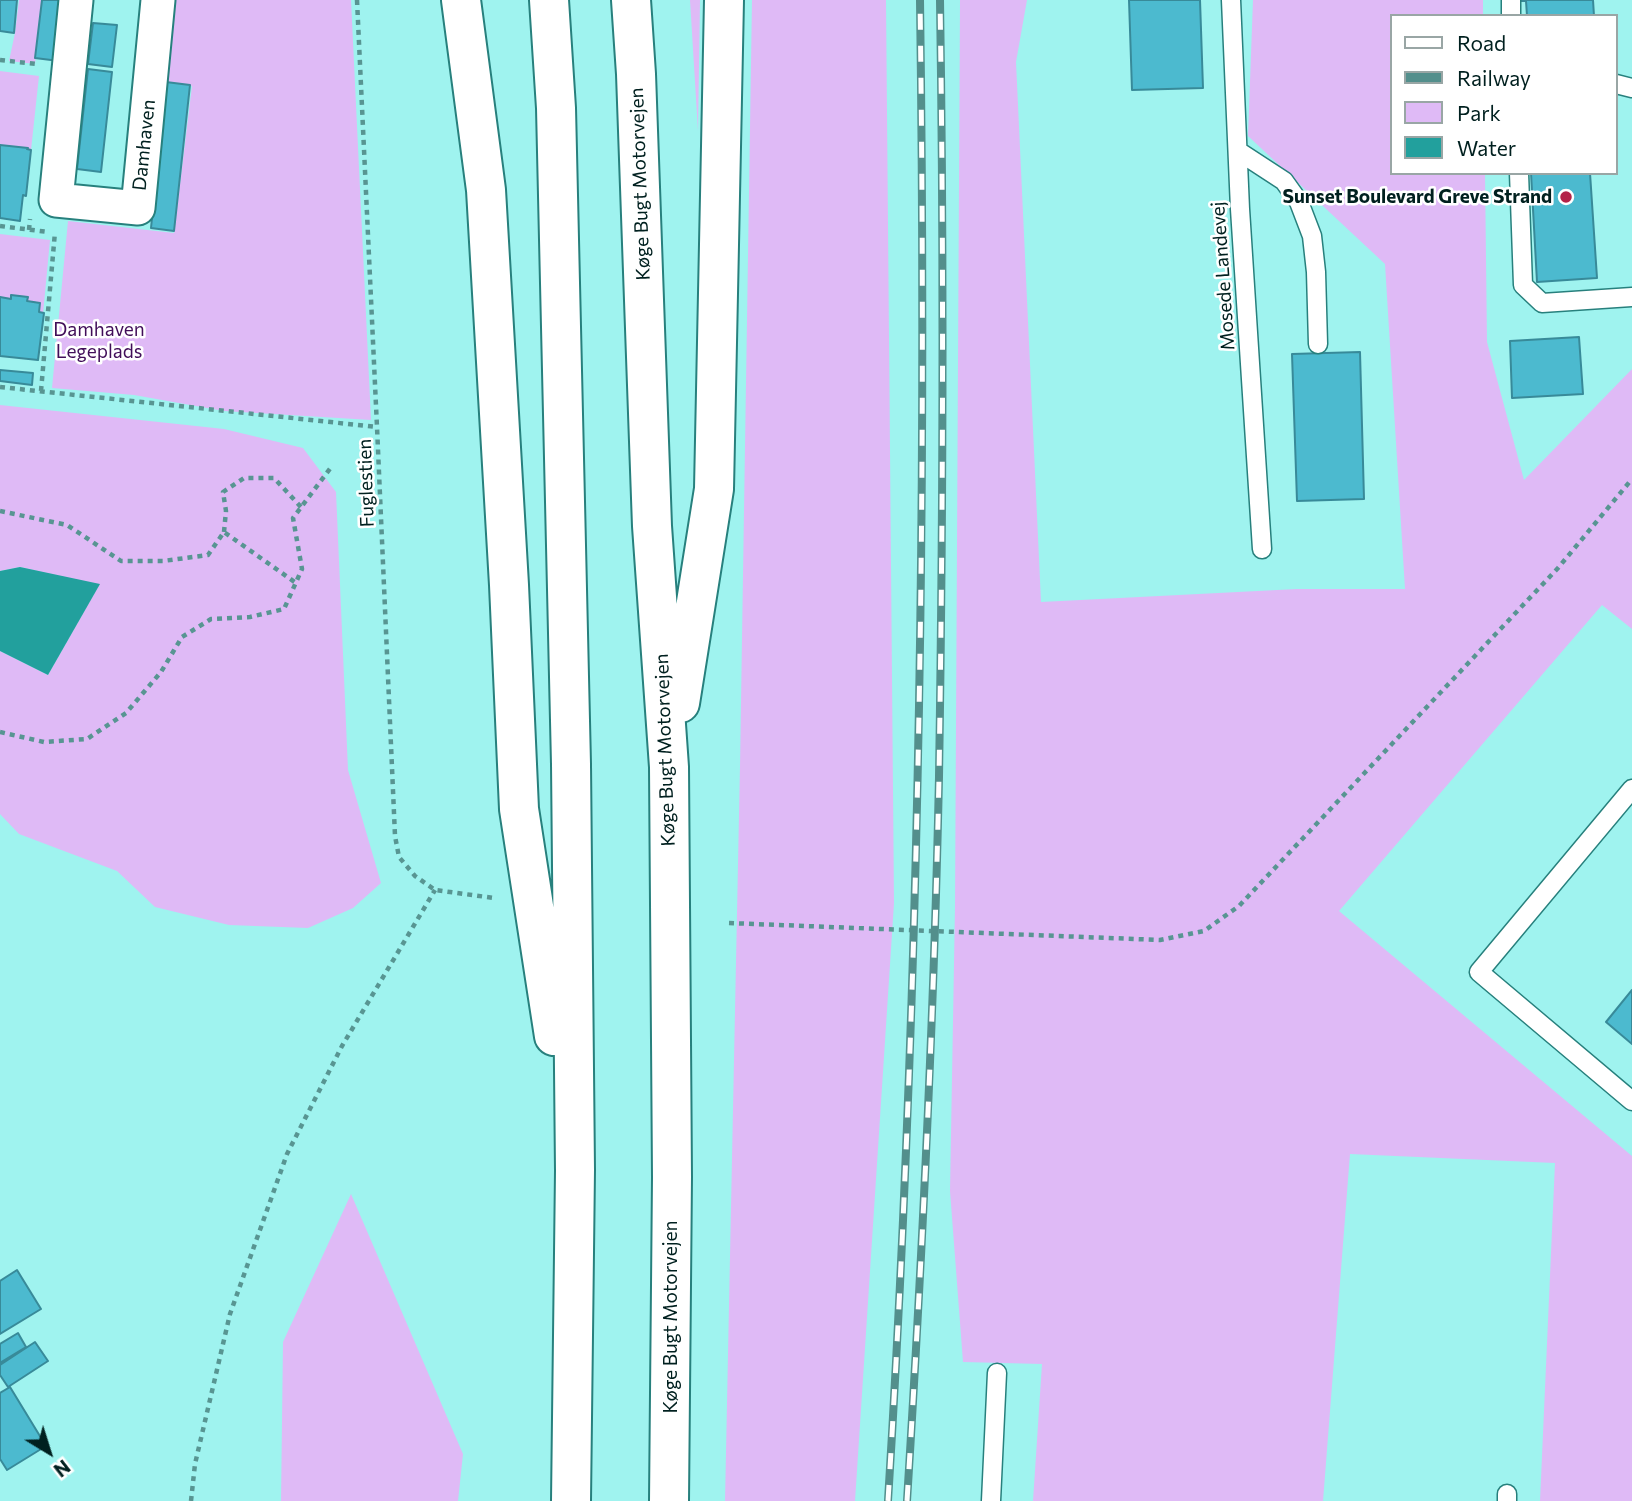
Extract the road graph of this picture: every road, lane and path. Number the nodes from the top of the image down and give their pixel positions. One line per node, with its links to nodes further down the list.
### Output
1 (76, 0): 11 (street)
2 (158, 0): 11 (street, Damhaven)
3 (357, 0): 18 (path, Fuglestien)
4 (461, 0): 33 (highway)
5 (549, 0): 33 (highway)
6 (631, 0): 27 (highway, Køge Bugt Motorvejen)
7 (724, 0): 27 (highway)
8 (1231, 0): 9 (lane, Mosede Landevej)
9 (1238, 151): 15 (lane); 24 (lane, Mosede Landevej)
10 (1518, 175): 14 (lane)
11 (57, 200): 13 (path)
12 (0, 226): 13 (path)
13 (55, 233): 17 (path)
14 (1632, 297)
15 (1318, 344)
16 (0, 387): 17 (path)
17 (41, 392): 18 (path)
18 (377, 428): 29 (path, Fuglestien)
19 (332, 466): 21 (path)
20 (1632, 479): 31 (path)
21 (301, 507): 23 (path); 25 (path)
22 (0, 511): 23 (path)
23 (224, 532): 25 (path)
24 (1262, 549)
25 (296, 583): 26 (path)
26 (0, 732)
27 (669, 767): 37 (highway, Køge Bugt Motorvejen)
28 (1632, 789): 32 (lane)
29 (435, 890): 30 (path); 35 (path)
30 (494, 898)
31 (729, 923)
32 (1632, 1101)
33 (575, 1170): 36 (highway)
34 (997, 1373): 38 (lane)
35 (191, 1501)
36 (571, 1501)
37 (669, 1501)
38 (990, 1501)

